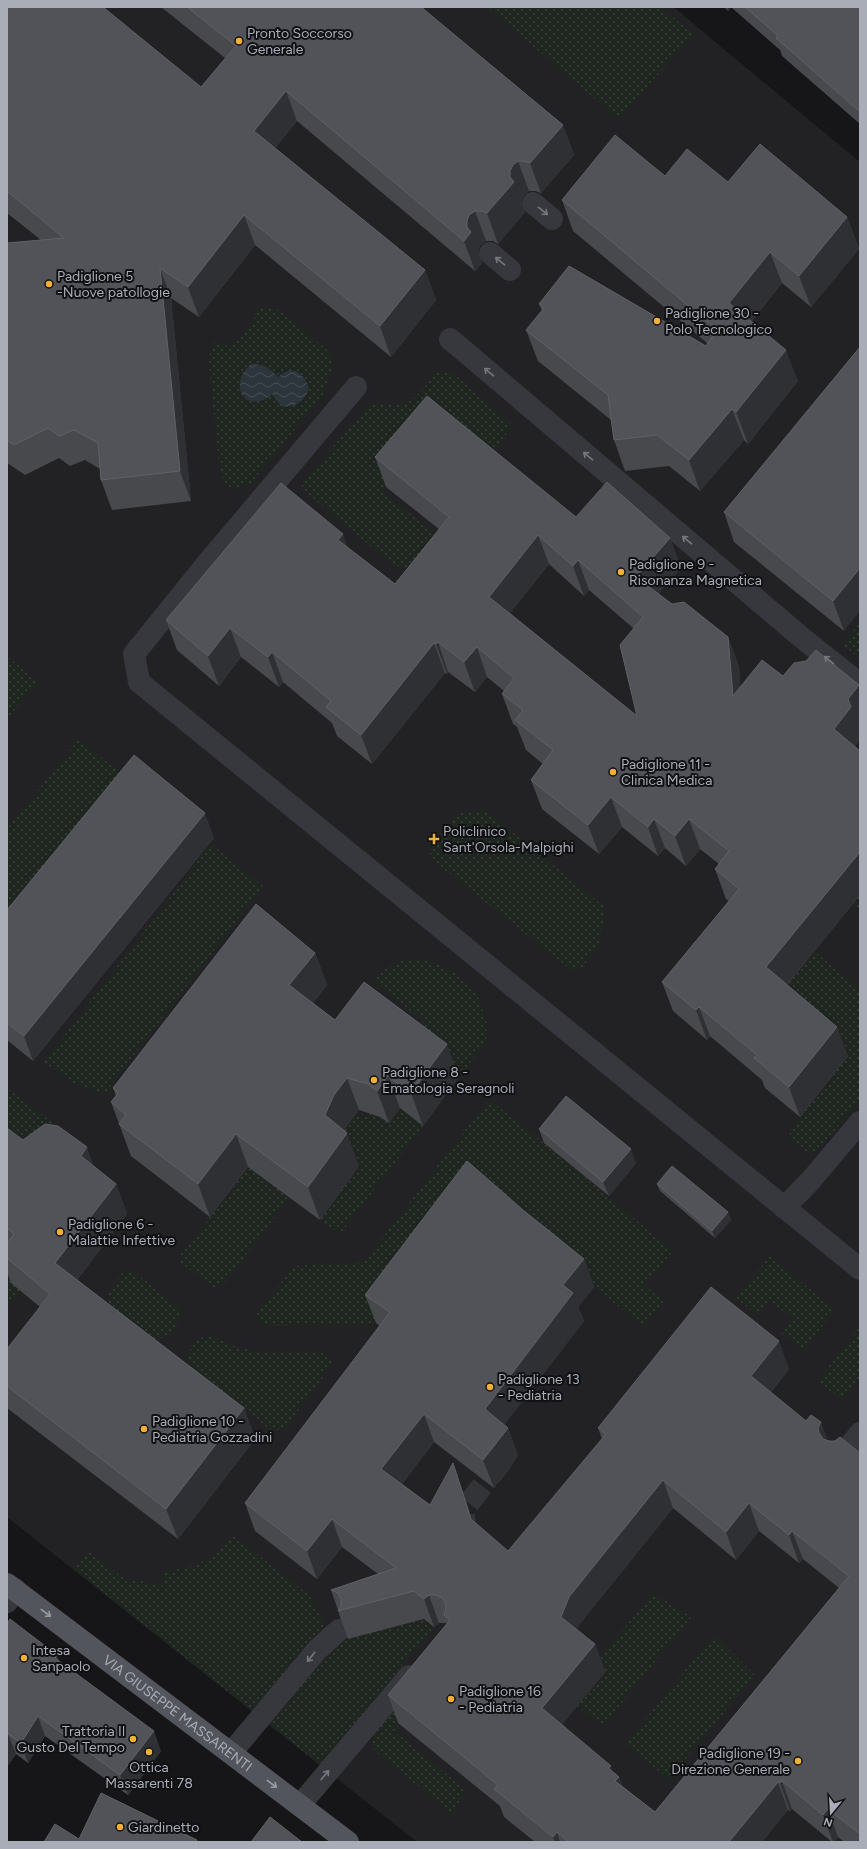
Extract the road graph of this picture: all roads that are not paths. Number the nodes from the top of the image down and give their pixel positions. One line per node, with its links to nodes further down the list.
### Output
1 (533, 203): 2 (lane, one-way to 2)
2 (552, 219)
3 (490, 253): 4 (lane, one-way to 3)
4 (510, 270)
5 (450, 339): 7 (lane, one-way to 5)
6 (356, 387): 9 (lane)
7 (860, 684)
8 (860, 1122): 9 (lane)
9 (784, 1208): 10 (lane)
10 (860, 1269)
11 (860, 1433): 12 (lane)
12 (841, 1457)
13 (10, 1592): 16 (main road, VIA GIUSEPPE MASSARENTI, one-way to 16)
14 (339, 1630): 16 (lane, one-way to 16)
15 (424, 1658): 17 (lane, one-way to 15)
16 (231, 1754): 17 (main road, VIA GIUSEPPE MASSARENTI, one-way to 17)
17 (300, 1805): 18 (main road, VIA GIUSEPPE MASSARENTI)
18 (348, 1842)

